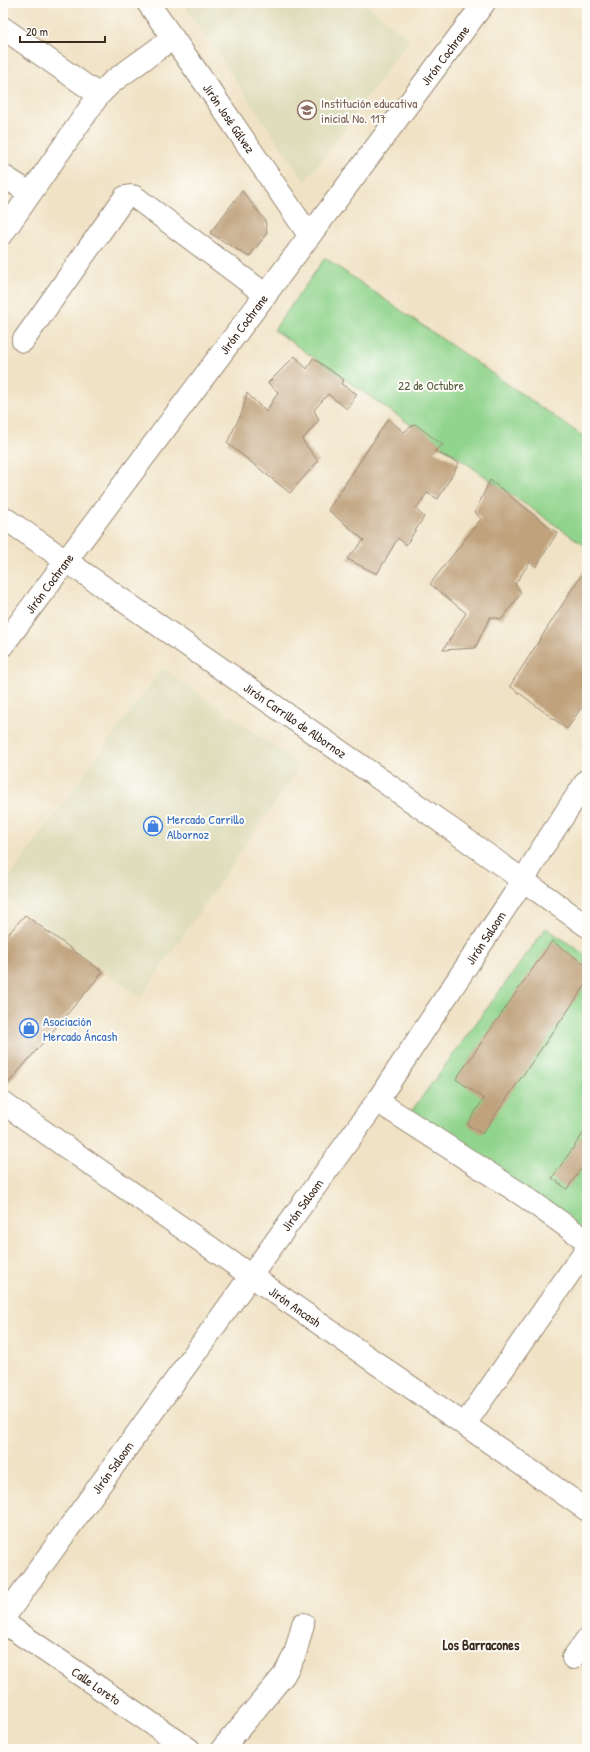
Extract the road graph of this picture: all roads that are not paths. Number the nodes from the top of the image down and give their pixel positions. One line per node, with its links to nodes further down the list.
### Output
1 (148, 3): 4 (street, Jirón José Gálvez)
2 (484, 3): 9 (street, Jirón Cochrane)
3 (3, 28): 5 (street)
4 (173, 38): 5 (street); 9 (street, Jirón José Gálvez)
5 (99, 95): 7 (street)
6 (3, 176): 7 (street)
7 (30, 193): 8 (street)
8 (3, 233)
9 (309, 235): 10 (street, Jirón Cochrane)
10 (266, 295): 11 (street); 13 (street, Jirón Cochrane)
11 (23, 341)
12 (3, 517): 13 (street, Jirón Carrillo de Albornoz)
13 (66, 560): 14 (street, Jirón Cochrane); 16 (street, Jirón Carrillo de Albornoz)
14 (3, 645)
15 (587, 780): 16 (street, Jirón Saloom)
16 (523, 881): 17 (street, Jirón Carrillo de Albornoz); 18 (street, Jirón Saloom)
17 (586, 925)
18 (377, 1101): 20 (street); 22 (street, Jirón Saloom)
19 (3, 1103): 22 (street, Jirón Ancash)
20 (587, 1240)
21 (587, 1248): 23 (street)
22 (251, 1275): 23 (street, Jirón Ancash); 25 (street, Jirón Saloom)
23 (465, 1424): 24 (street, Jirón Ancash)
24 (586, 1508)
25 (3, 1620): 29 (street, Calle Loreto)
26 (303, 1624): 30 (street)
27 (587, 1639): 28 (street)
28 (573, 1658)
29 (189, 1749)
30 (222, 1749)

